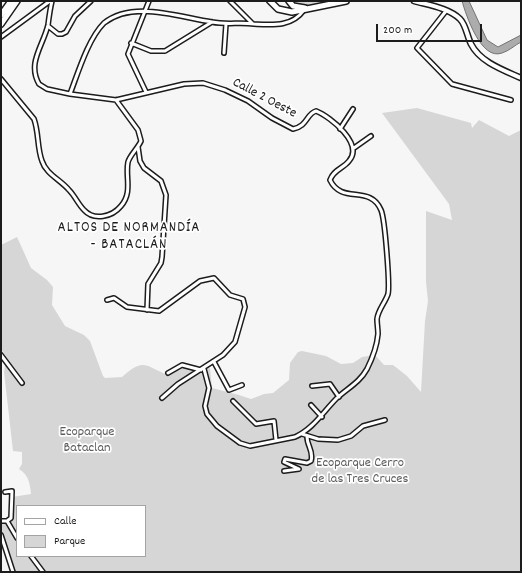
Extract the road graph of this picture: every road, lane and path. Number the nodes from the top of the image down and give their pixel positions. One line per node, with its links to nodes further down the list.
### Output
1 (11, 1): 15 (main road)
2 (17, 1): 18 (main road)
3 (51, 1): 20 (street, Calle 2 Oeste); 21 (street)
4 (91, 1): 20 (street)
5 (149, 1): 12 (street)
6 (230, 1): 17 (street)
7 (270, 1): 13 (main road)
8 (289, 1): 11 (main road)
9 (346, 1): 11 (main road)
10 (414, 1): 14 (street)
11 (314, 8): 13 (main road)
12 (145, 9): 16 (street); 22 (street); 27 (street)
13 (304, 10): 17 (street)
14 (446, 11): 24 (street); 29 (street)
15 (1, 15)
16 (212, 22): 19 (street); 22 (street)
17 (252, 23): 19 (street)
18 (1, 24)
19 (226, 24): 23 (street)
20 (48, 26): 27 (street, Calle 2 Oeste)
21 (1, 37)
22 (131, 43): 26 (street)
23 (224, 53)
24 (521, 78)
25 (1, 80): 33 (street)
26 (146, 92): 28 (street, Calle 2 Oeste); 31 (street, Calle 2 Oeste)
27 (70, 94): 28 (street, Calle 2 Oeste)
28 (116, 100): 33 (street)
29 (511, 100)
30 (353, 109): 31 (street)
31 (340, 129): 34 (street, Calle 2 Oeste)
32 (371, 136): 34 (street)
33 (138, 147): 36 (street)
34 (354, 148): 44 (street)
35 (107, 300): 36 (street)
36 (147, 310): 38 (street)
37 (1, 355): 41 (street)
38 (214, 362): 39 (street); 42 (street)
39 (202, 370): 40 (street); 45 (street); 52 (street)
40 (168, 373)
41 (22, 383)
42 (242, 385)
43 (312, 386): 44 (street)
44 (339, 397): 48 (street)
45 (162, 398)
46 (233, 401): 52 (street)
47 (311, 405): 48 (street)
48 (322, 417): 50 (street)
49 (385, 420): 51 (street)
50 (302, 434): 51 (street); 52 (street)
51 (307, 437): 53 (street)
52 (276, 440)
53 (284, 471)
54 (5, 492): 56 (street)
55 (1, 521): 56 (street)
56 (7, 521): 58 (street)
57 (1, 535): 60 (street)
58 (16, 536)
59 (32, 557): 61 (street)
60 (13, 572)
61 (43, 572)

